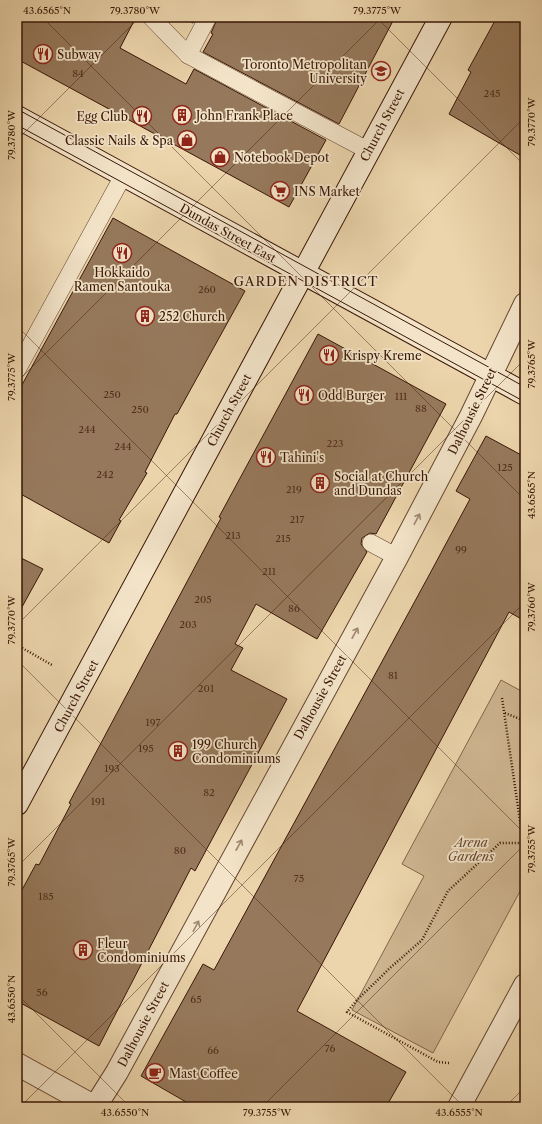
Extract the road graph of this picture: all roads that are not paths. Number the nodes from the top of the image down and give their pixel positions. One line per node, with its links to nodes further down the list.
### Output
1 (151, 17): 4 (lane)
2 (208, 17): 4 (lane)
3 (441, 17): 6 (main road, Church Street)
4 (188, 55): 6 (lane)
5 (17, 117): 7 (main road, Dundas Street East)
6 (369, 151): 8 (main road, Church Street)
7 (123, 176): 8 (main road, Dundas Street East); 10 (lane)
8 (303, 274): 11 (main road, Dundas Street East); 15 (main road, Church Street)
9 (525, 304): 11 (main road, Dalhousie Street)
10 (17, 370)
11 (490, 375): 12 (main road, Dundas Street East); 14 (main road, Dalhousie Street, one-way to 11)
12 (525, 394)
13 (372, 543): 14 (lane)
14 (397, 557): 18 (main road, Dalhousie Street, one-way to 14)
15 (17, 804)
16 (525, 985): 19 (main road)
17 (17, 1064): 18 (main road)
18 (95, 1107)
19 (459, 1107)

